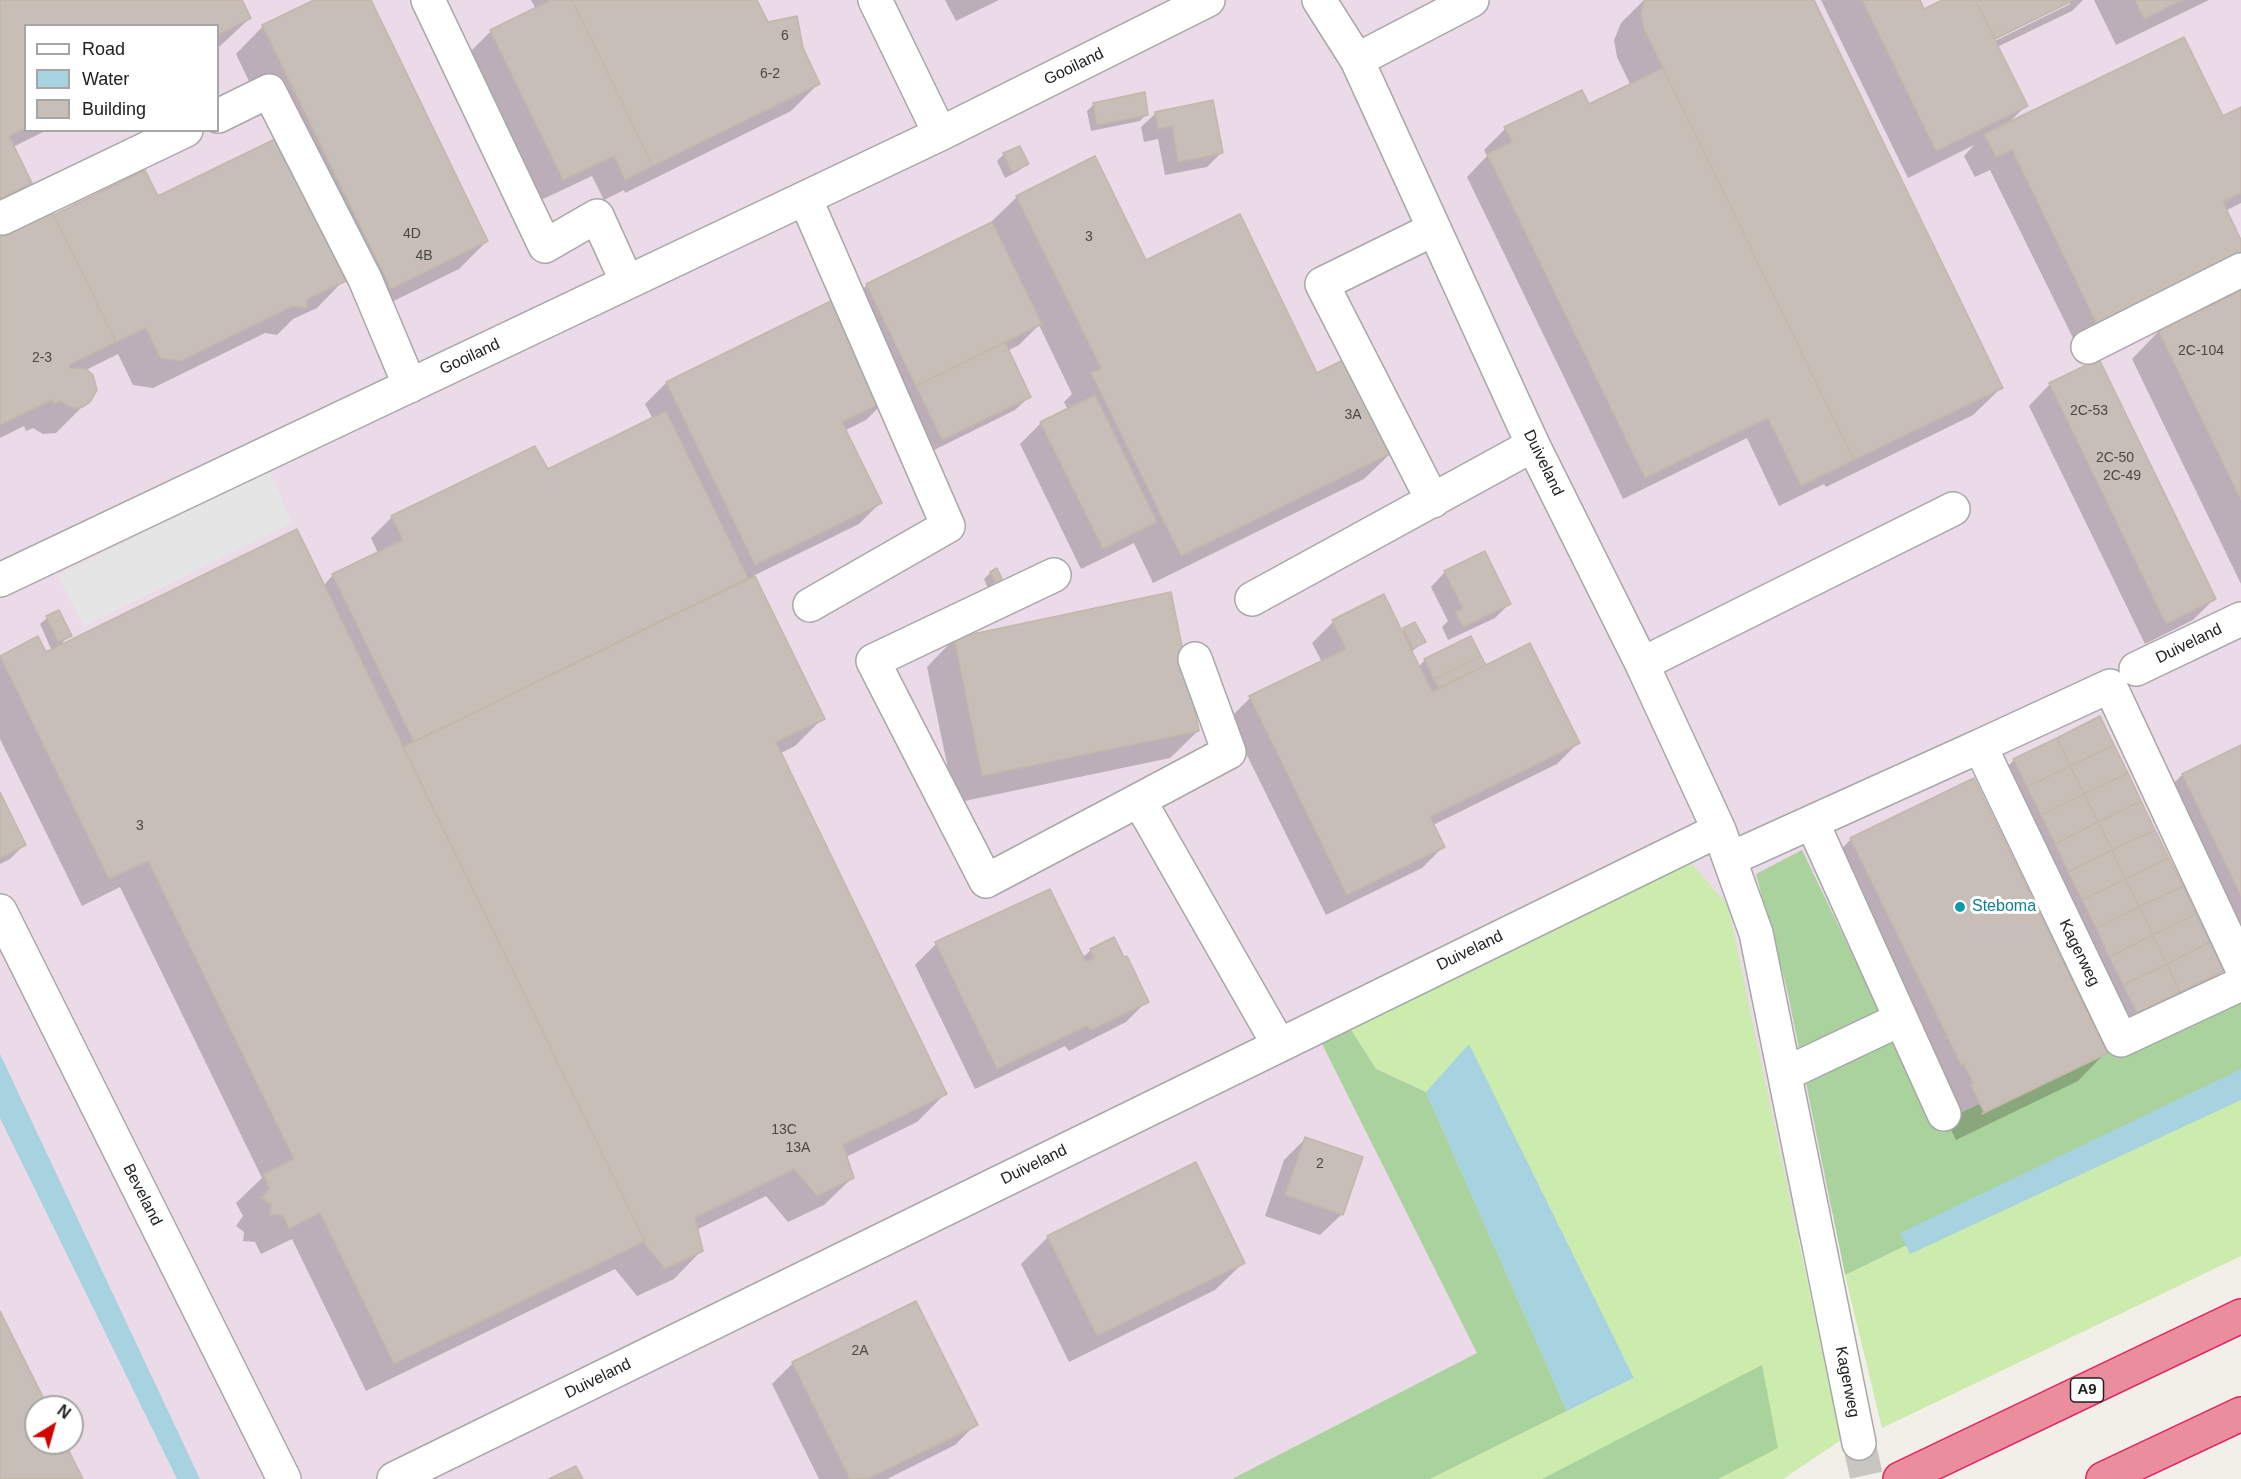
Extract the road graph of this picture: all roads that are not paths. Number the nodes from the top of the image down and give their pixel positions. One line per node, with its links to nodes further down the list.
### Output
1 (428, 0): 14 (street)
2 (874, 0): 9 (street)
3 (1208, 0): 9 (street, Gooiland)
4 (1319, 0): 6 (street, Duiveland)
5 (1472, 0): 6 (street)
6 (1356, 60): 12 (street, Duiveland)
7 (219, 116): 16 (street)
8 (182, 132): 11 (street)
9 (940, 134): 10 (street, Gooiland)
10 (805, 198): 14 (street, Gooiland); 23 (street)
11 (2, 218)
12 (1434, 229): 17 (street, Duiveland); 18 (street)
13 (2241, 270): 15 (street)
14 (627, 282): 16 (street, Gooiland)
15 (2088, 347)
16 (410, 386): 21 (street, Gooiland)
17 (1533, 445): 18 (street); 26 (street, Duiveland)
18 (1433, 501): 22 (street)
19 (1953, 509): 26 (street)
20 (1054, 575): 29 (street)
21 (0, 580)
22 (1252, 599)
23 (810, 605)
24 (2241, 619): 27 (street, Duiveland)
25 (1195, 659): 29 (street)
26 (1642, 664): 31 (street, Duiveland)
27 (2136, 669)
28 (1980, 746): 30 (street); 33 (street); 34 (street, Kagerweg)
29 (1138, 800): 36 (street)
30 (1812, 822): 31 (street); 35 (street)
31 (1724, 845): 36 (street, Duiveland); 37 (street, Kagerweg)
32 (0, 912): 42 (street, Beveland)
33 (2241, 966)
34 (2241, 984)
35 (1901, 1018): 37 (street); 38 (street)
36 (1279, 1045): 43 (street, Duiveland)
37 (1785, 1074): 41 (street, Kagerweg)
38 (1944, 1114)
39 (2241, 1316): 44 (highway, A9)
40 (2241, 1414): 45 (highway)
41 (1860, 1443)
42 (284, 1479)
43 (394, 1479)
44 (1900, 1479)
45 (2103, 1479)

